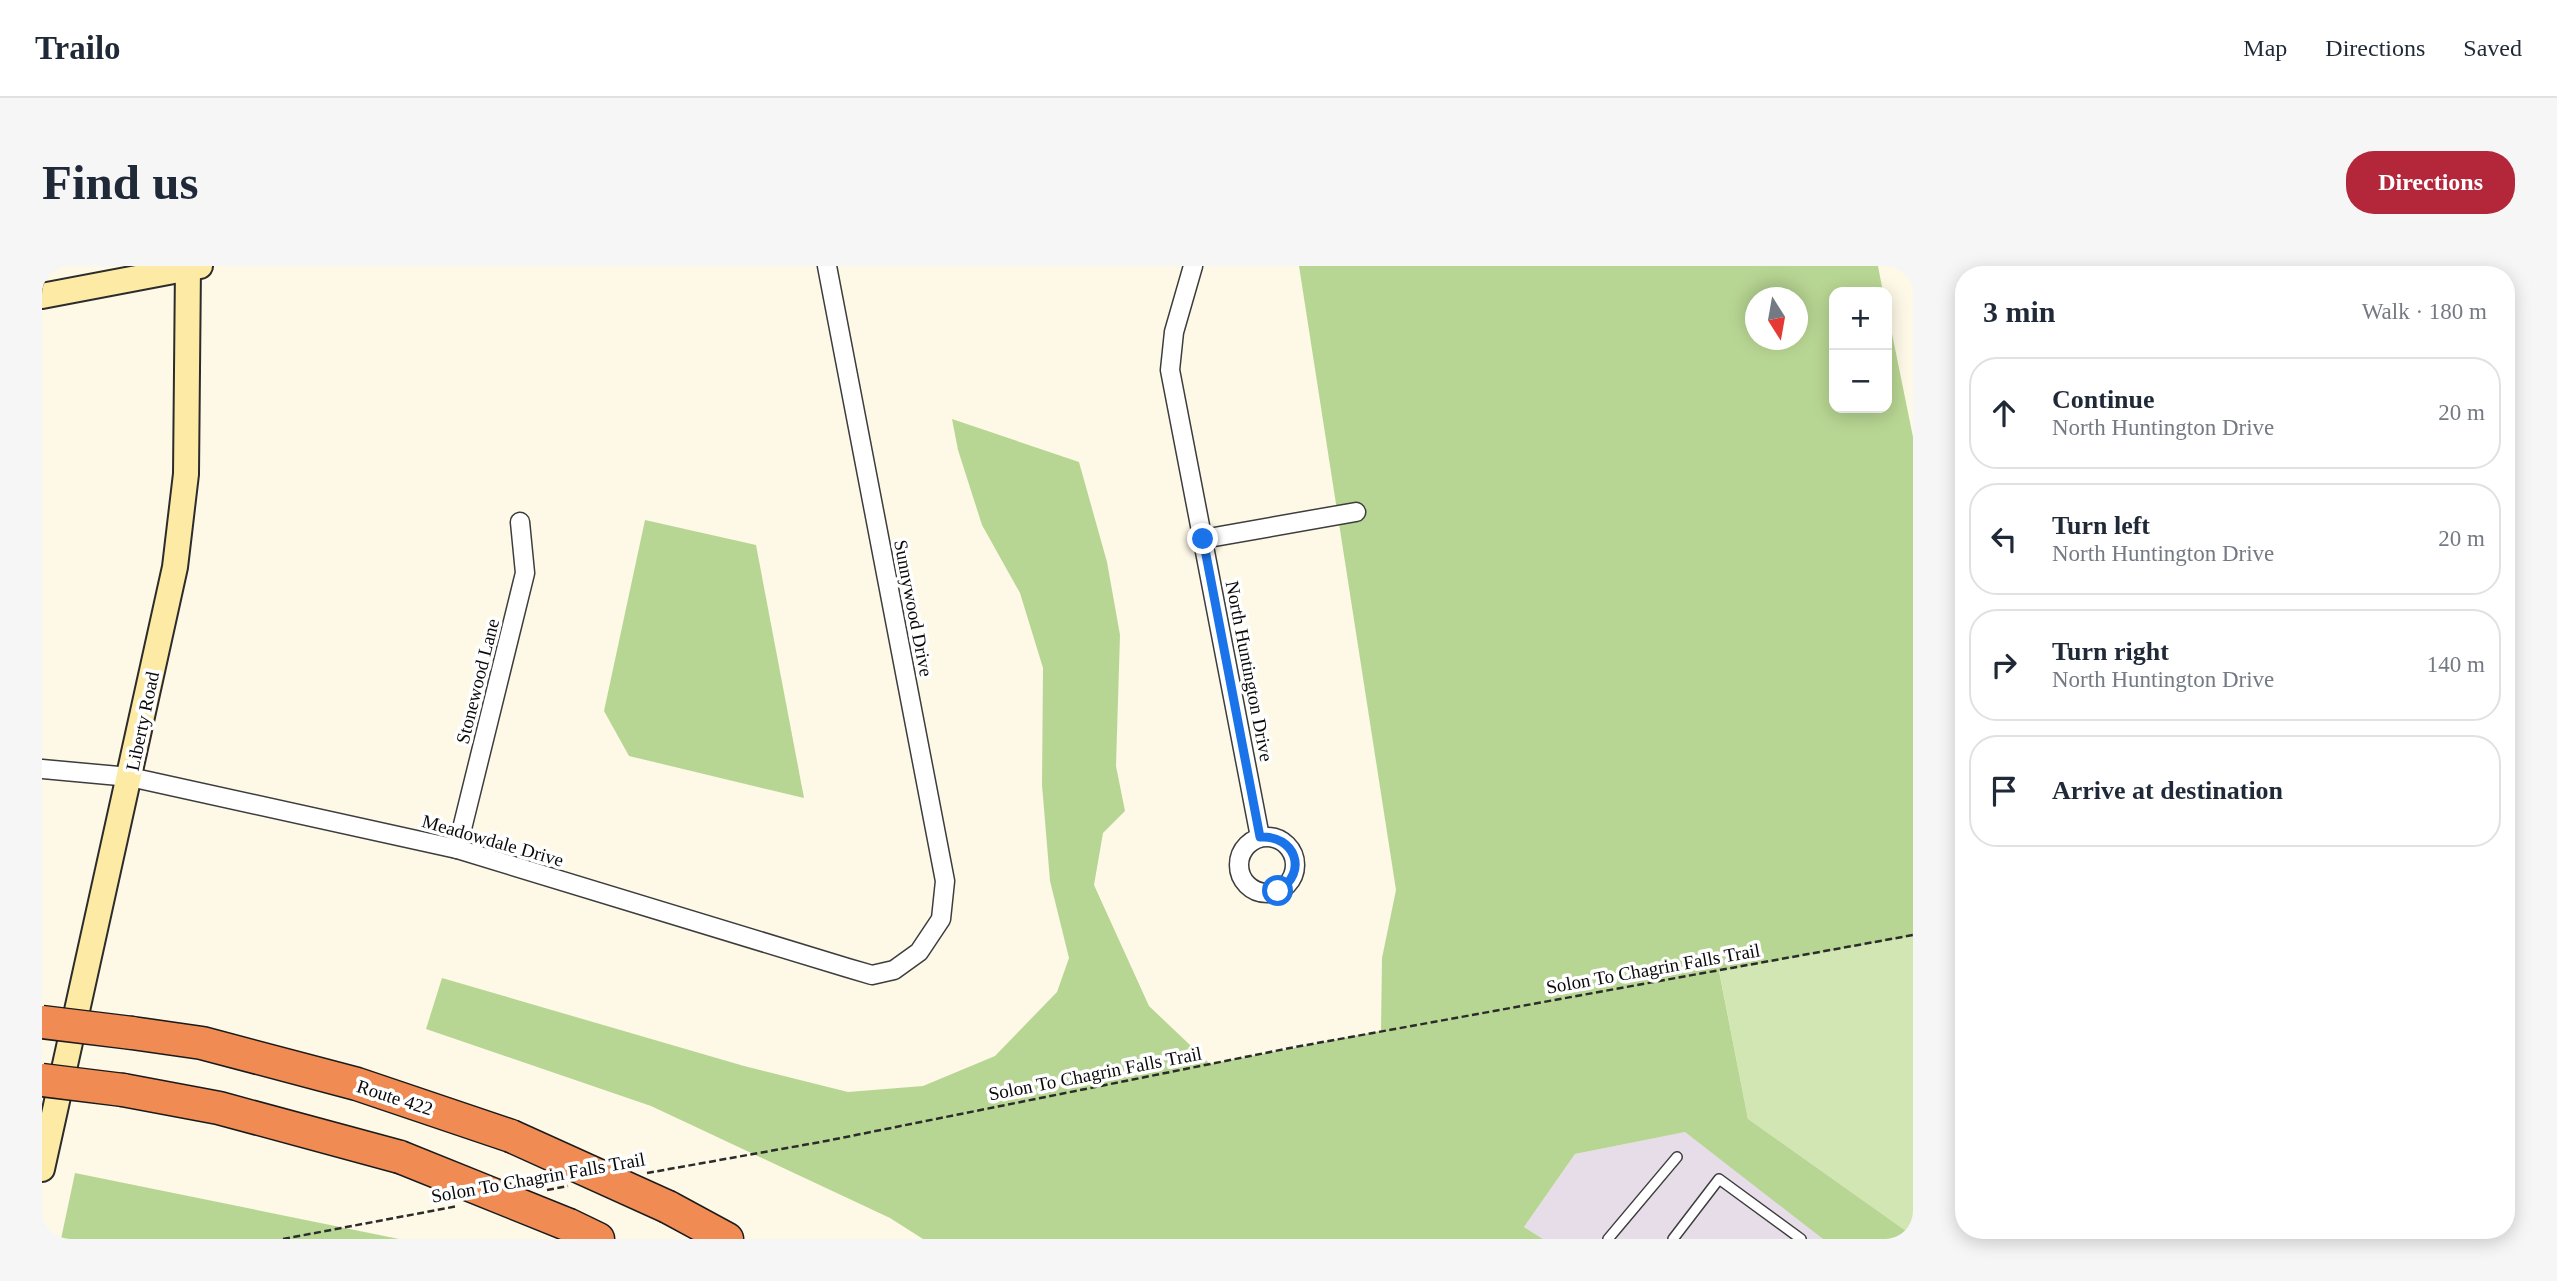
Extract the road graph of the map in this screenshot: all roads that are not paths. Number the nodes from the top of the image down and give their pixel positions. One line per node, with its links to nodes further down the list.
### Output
1 (827, 266): 12 (street, Sunnywood Drive)
2 (1193, 266): 7 (street, North Huntington Drive)
3 (192, 267): 4 (street); 9 (street, Liberty Road)
4 (42, 296)
5 (1356, 512): 7 (street)
6 (520, 522): 11 (street, Stonewood Lane)
7 (1203, 539): 10 (street, North Huntington Drive)
8 (42, 769): 9 (street, Meadowdale Drive)
9 (130, 777): 11 (street, Meadowdale Drive); 16 (street, Liberty Road)
10 (1260, 837)
11 (457, 849): 12 (street, Meadowdale Drive)
12 (919, 951)
13 (42, 1022): 18 (highway, Route 422, bridge)
14 (42, 1080): 17 (highway, bridge)
15 (1677, 1157): 19 (lane)
16 (42, 1169)
17 (598, 1239)
18 (727, 1239)
19 (1608, 1239)
20 (1673, 1239): 21 (lane)
21 (1801, 1239)

